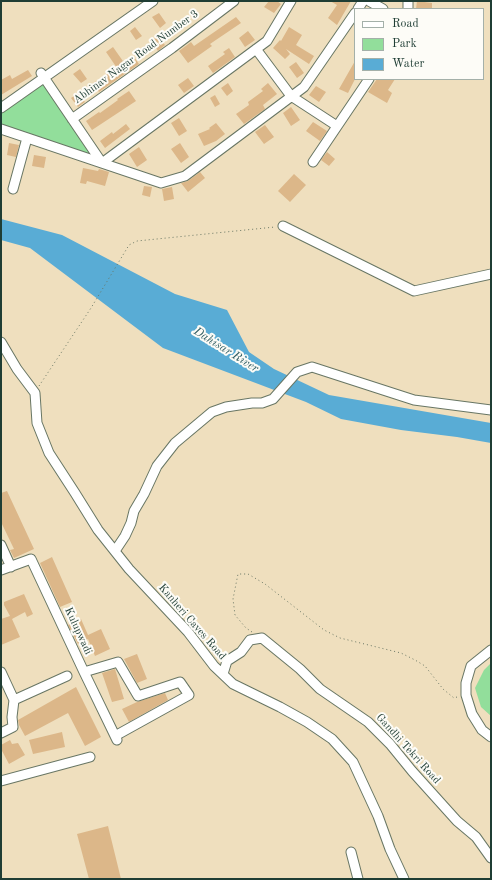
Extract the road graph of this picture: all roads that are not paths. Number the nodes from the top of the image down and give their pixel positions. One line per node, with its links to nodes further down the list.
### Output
1 (153, 1): 5 (street)
2 (234, 1): 14 (street, Abhinav Nagar Road Number 3)
3 (291, 1): 8 (street)
4 (369, 1): 6 (street)
5 (139, 6): 9 (street)
6 (381, 8)
7 (354, 14): 11 (street)
8 (256, 49): 11 (street); 19 (street)
9 (43, 75): 12 (street); 13 (street); 14 (street)
10 (368, 80): 15 (street)
11 (291, 96): 15 (street); 19 (street)
12 (1, 103)
13 (1, 108)
14 (72, 119): 19 (street)
15 (337, 126): 18 (street)
16 (1, 129): 17 (street)
17 (27, 138): 19 (street); 20 (street)
18 (313, 162)
19 (102, 163)
20 (13, 189)
21 (283, 226): 22 (street)
22 (491, 274)
23 (1, 342): 26 (street, Kanheri Caves Road)
24 (491, 410): 26 (street)
25 (1, 545): 27 (street)
26 (115, 551): 32 (street, Kanheri Caves Road)
27 (11, 566): 28 (street, Kulupwadi); 31 (street, Kulupwadi)
28 (1, 570)
29 (491, 650): 36 (street)
30 (1, 672): 34 (street)
31 (84, 672): 31 (street, Kulupwadi)
32 (223, 674): 40 (street, Gandhi Tekri Road); 42 (street, Kanheri Caves Road)
33 (67, 676): 34 (street)
34 (14, 700): 35 (street)
35 (1, 733)
36 (491, 737)
37 (90, 757): 38 (street)
38 (1, 781)
39 (351, 852): 41 (street)
40 (491, 858)
41 (358, 879)
42 (404, 879)

